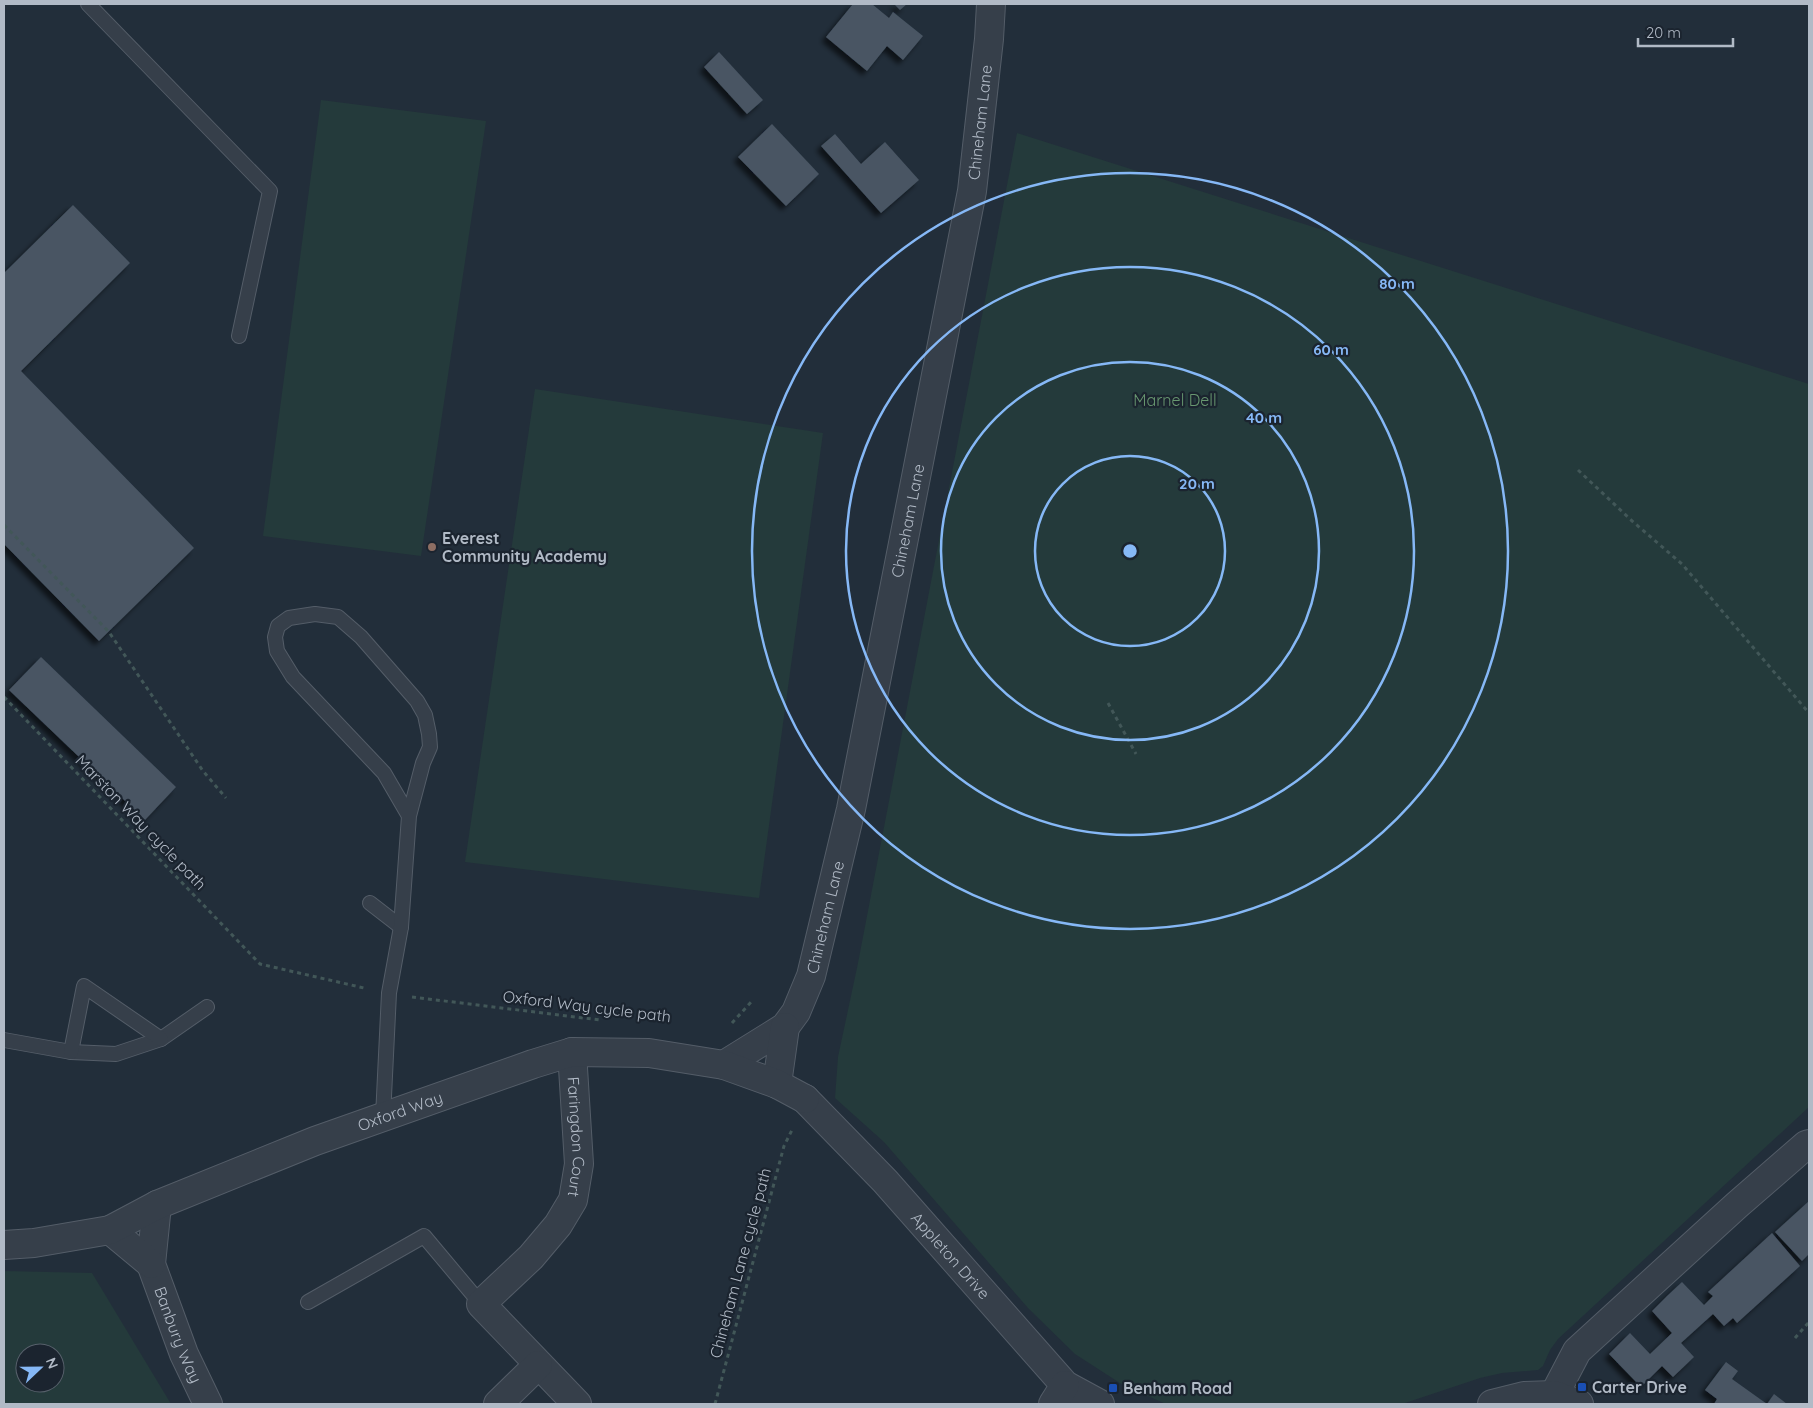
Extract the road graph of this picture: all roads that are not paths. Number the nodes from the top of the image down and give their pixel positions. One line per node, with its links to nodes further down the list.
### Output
1 (88, 4): 3 (lane)
2 (991, 4): 8 (street, Chineham Lane)
3 (239, 336)
4 (410, 816): 4 (lane); 6 (lane)
5 (370, 903): 6 (lane)
6 (401, 927): 16 (lane)
7 (207, 1007): 9 (lane)
8 (785, 1027): 13 (street, Chineham Lane); 14 (street, Chineham Lane)
9 (161, 1039): 11 (lane); 11 (lane)
10 (4, 1040): 11 (lane)
11 (71, 1052)
12 (572, 1052): 13 (street, Oxford Way); 16 (street, Oxford Way); 23 (street, Faringdon Court)
13 (724, 1065): 14 (street, Oxford Way)
14 (776, 1084): 15 (street, Oxford Way)
15 (805, 1098): 25 (street, Appleton Drive)
16 (383, 1117): 18 (street, Oxford Way)
17 (1809, 1144): 26 (street)
18 (157, 1205): 19 (street, Oxford Way); 21 (street)
19 (110, 1230): 20 (street, Oxford Way); 21 (street)
20 (4, 1245)
21 (150, 1264): 27 (street, Banbury Way)
22 (308, 1302): 23 (lane)
23 (481, 1304): 24 (street)
24 (538, 1365): 28 (street); 29 (street)
25 (1059, 1395): 30 (street, Appleton Drive)
26 (1554, 1395): 31 (street); 32 (street)
27 (208, 1404)
28 (498, 1404)
29 (577, 1404)
30 (1100, 1404)
31 (1492, 1404)
32 (1580, 1404)

